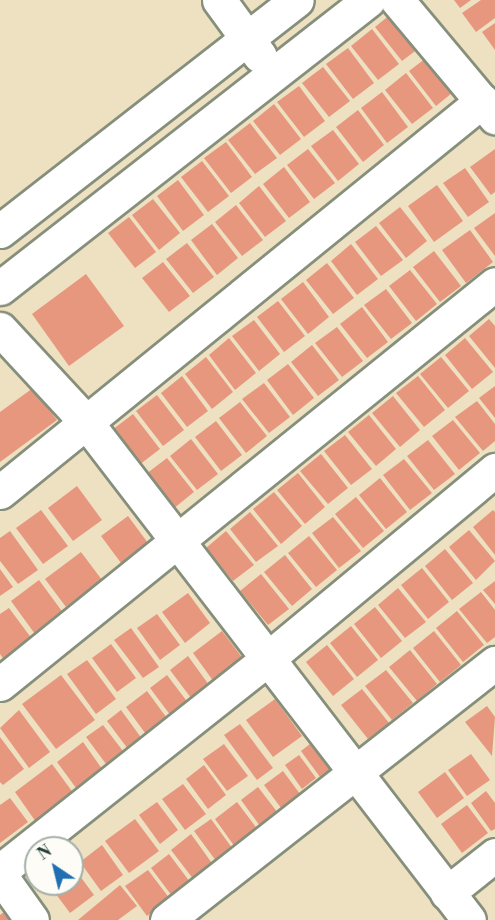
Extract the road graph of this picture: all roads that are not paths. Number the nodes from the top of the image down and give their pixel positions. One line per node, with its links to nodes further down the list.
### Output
1 (219, 0): 5 (street)
2 (297, 0): 5 (street)
3 (368, 0): 6 (street)
4 (397, 0): 7 (street)
5 (248, 38): 6 (street); 8 (street)
6 (273, 75): 10 (street)
7 (488, 109): 12 (street)
8 (0, 231)
9 (495, 284): 15 (street)
10 (0, 288)
11 (0, 329): 12 (street)
12 (86, 422): 14 (street); 15 (street)
13 (495, 470): 16 (street)
14 (0, 492)
15 (177, 543): 16 (street); 18 (street)
16 (266, 660): 19 (street); 21 (street)
17 (495, 663): 19 (street)
18 (0, 684)
19 (356, 773): 22 (street); 24 (street)
20 (495, 855): 22 (street)
21 (0, 873): 23 (street)
22 (447, 893): 25 (street)
23 (32, 920)
24 (167, 920)
25 (469, 920)

